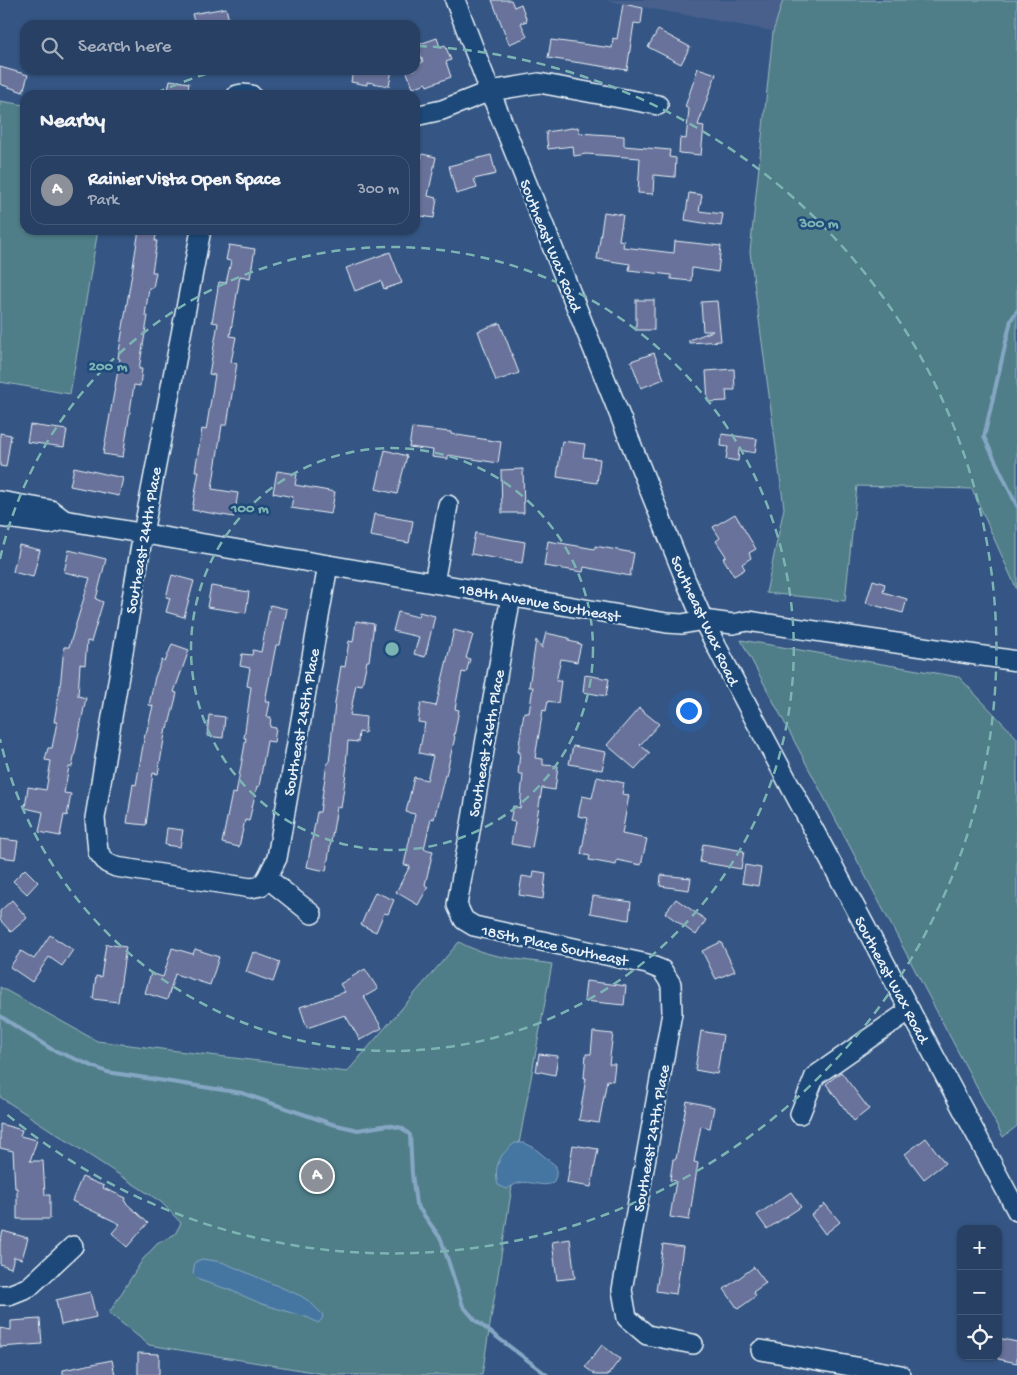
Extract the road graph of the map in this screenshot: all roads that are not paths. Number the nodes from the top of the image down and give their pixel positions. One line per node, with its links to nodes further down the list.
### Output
1 (455, 0): 2 (street, Southeast Wax Road)
2 (490, 91): 3 (street); 4 (street); 14 (street, Southeast Wax Road)
3 (658, 104)
4 (420, 115)
5 (199, 235): 10 (street, Southeast 244th Place)
6 (0, 501): 9 (street, 188th Avenue Southeast)
7 (448, 506): 12 (street)
8 (0, 517): 9 (street, 188th Avenue Southeast)
9 (64, 520): 10 (street, 188th Avenue Southeast)
10 (143, 533): 11 (street, 188th Avenue Southeast); 16 (street, Southeast 244th Place)
11 (328, 565): 12 (street, 188th Avenue Southeast); 16 (street, Southeast 245th Place)
12 (434, 583): 13 (street, 188th Avenue Southeast)
13 (511, 596): 14 (street, 188th Avenue Southeast); 17 (street, Southeast 246th Place)
14 (703, 620): 15 (street, 188th Avenue Southeast); 20 (street, Southeast Wax Road)
15 (1017, 661)
16 (267, 878): 18 (street)
17 (459, 889): 19 (street, 185th Place Southeast)
18 (312, 914)
19 (671, 984): 25 (street, Southeast 247th Place)
20 (910, 1010): 21 (street); 22 (street, Southeast Wax Road)
21 (800, 1114)
22 (1017, 1211)
23 (73, 1246): 24 (street)
24 (0, 1295)
25 (694, 1344)
26 (761, 1350): 27 (street)
27 (901, 1375)

